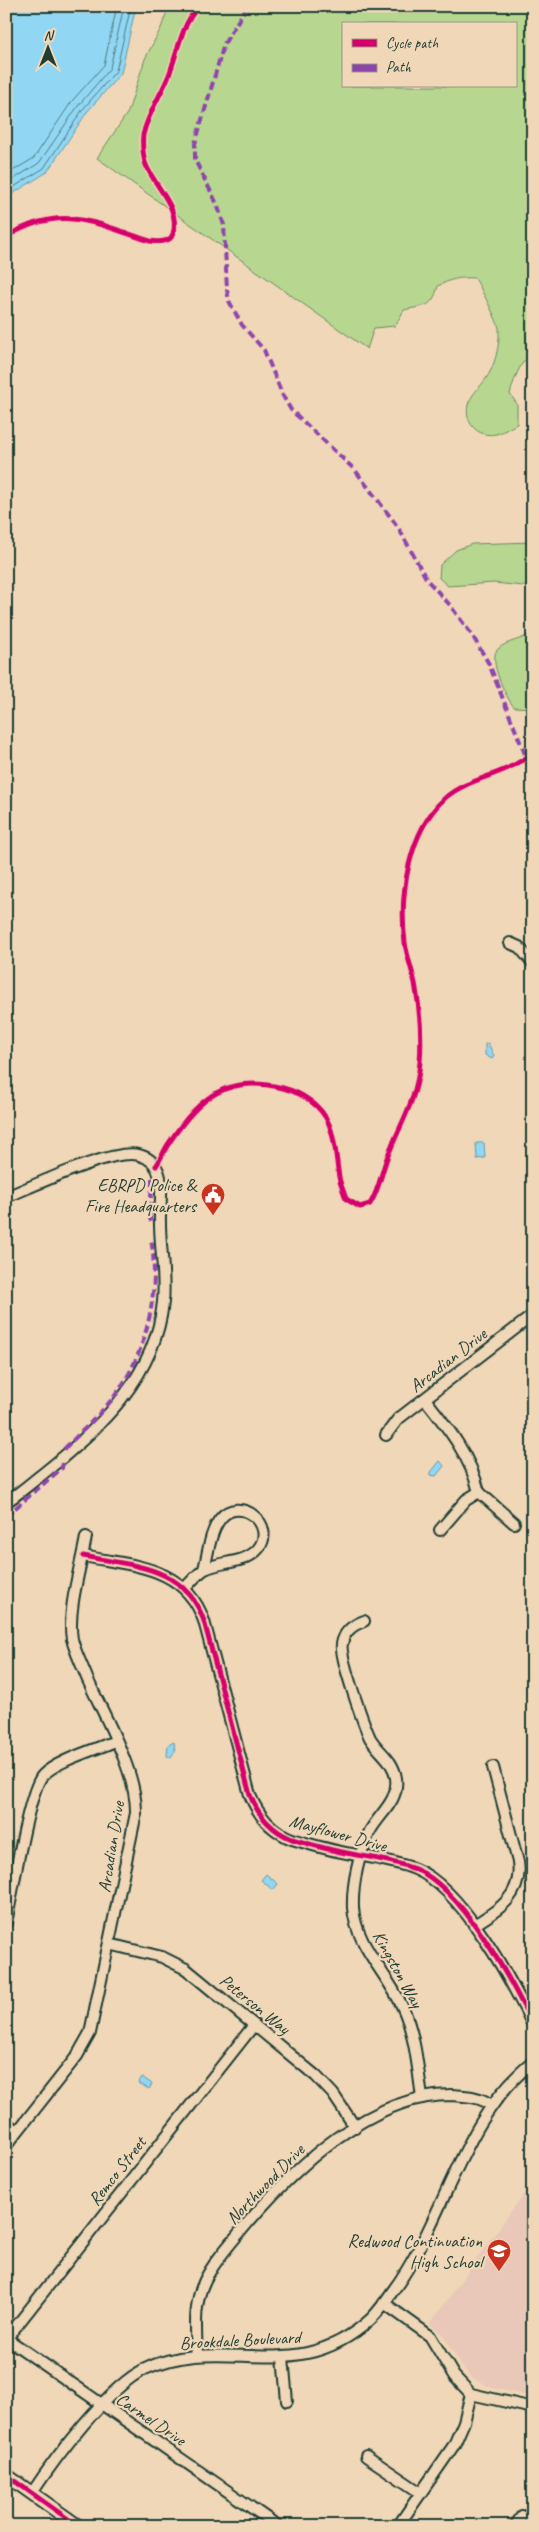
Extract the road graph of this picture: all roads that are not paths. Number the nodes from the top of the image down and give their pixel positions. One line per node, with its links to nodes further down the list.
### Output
1 (510, 944): 2 (street)
2 (533, 963)
3 (6, 1197): 8 (street)
4 (533, 1315): 5 (street, Arcadian Drive)
5 (425, 1398): 6 (street, Arcadian Drive); 7 (street)
6 (386, 1435)
7 (479, 1492): 9 (street); 10 (street)
8 (6, 1502)
9 (514, 1523)
10 (440, 1530)
11 (86, 1537): 12 (street, Arcadian Drive)
12 (83, 1556): 14 (street, Mayflower Drive); 16 (street, Arcadian Drive)
13 (204, 1569): 13 (street); 14 (street)
14 (185, 1588): 18 (street, Mayflower Drive)
15 (364, 1621): 18 (street, Kingston Way)
16 (115, 1741): 19 (street); 21 (street, Arcadian Drive)
17 (493, 1767): 20 (street)
18 (361, 1855): 20 (street, Mayflower Drive); 25 (street, Kingston Way)
19 (6, 1924)
20 (474, 1925): 23 (street, Mayflower Drive)
21 (109, 1944): 22 (street, Peterson Way); 29 (street, Arcadian Drive)
22 (254, 2025): 28 (street, Peterson Way); 32 (street, Remco Street)
23 (533, 2025)
24 (533, 2062): 26 (street, Brookdale Boulevard)
25 (422, 2098): 26 (street, Northwood Drive); 28 (street, Northwood Drive)
26 (491, 2105): 31 (street, Brookdale Boulevard)
27 (6, 2123): 29 (street)
28 (355, 2127): 33 (street, Northwood Drive)
29 (17, 2131): 30 (street, Arcadian Drive)
30 (6, 2146)
31 (384, 2303): 34 (street, Brookdale Boulevard); 35 (street)
32 (6, 2338): 37 (street, Carmel Drive)
33 (197, 2355): 34 (street, Brookdale Boulevard); 37 (street, Brookdale Boulevard)
34 (283, 2358): 36 (street)
35 (471, 2394): 38 (street); 42 (street)
36 (287, 2401)
37 (101, 2405): 41 (street, Brookdale Boulevard); 45 (street, Carmel Drive)
38 (533, 2408)
39 (366, 2456): 42 (street)
40 (6, 2475): 41 (main road)
41 (32, 2493): 44 (main road)
42 (421, 2493): 46 (street)
43 (522, 2516): 47 (street)
44 (78, 2526)
45 (278, 2526)
46 (398, 2526)
47 (515, 2526)

